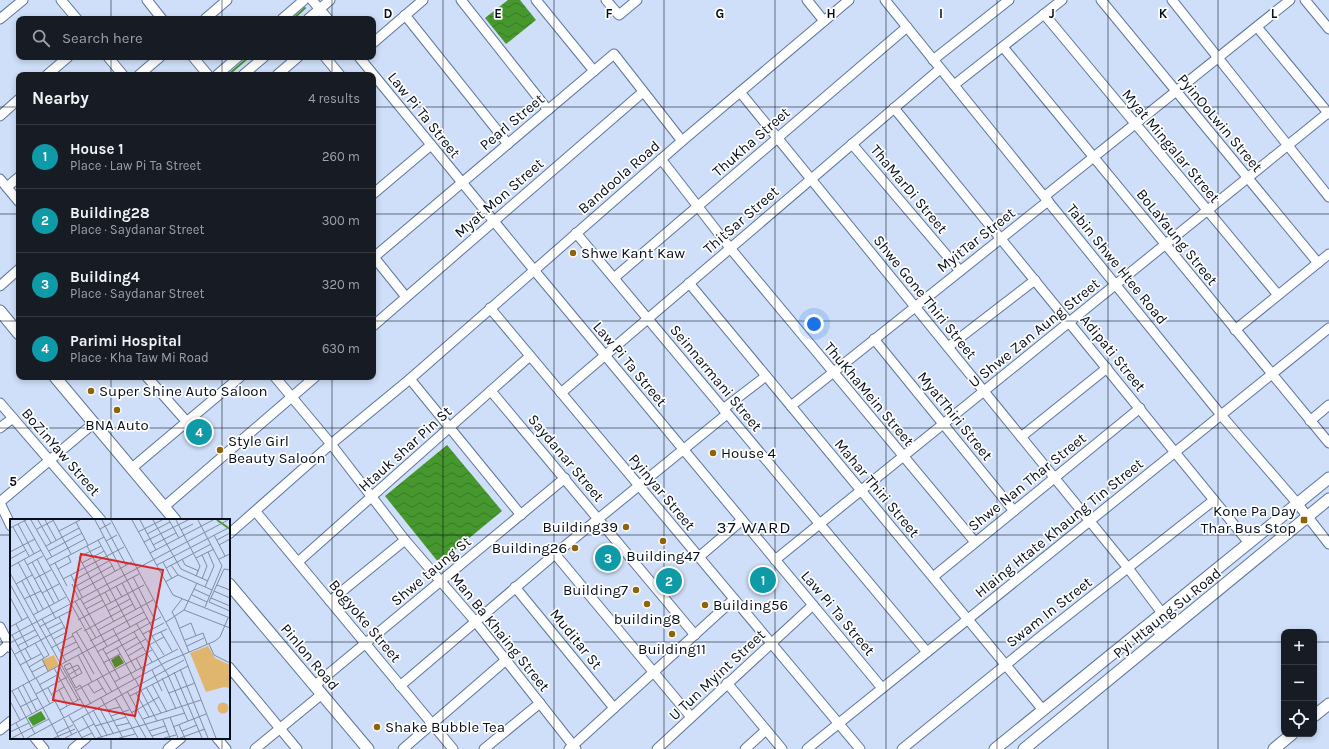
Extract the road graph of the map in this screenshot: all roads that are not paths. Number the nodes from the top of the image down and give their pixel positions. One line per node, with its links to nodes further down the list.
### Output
1 (23, 0): 31 (street)
2 (61, 0): 25 (street)
3 (147, 0): 26 (street)
4 (226, 0): 27 (street)
5 (304, 0): 28 (street)
6 (312, 0): 22 (street)
7 (330, 0): 22 (street)
8 (423, 0): 24 (street)
9 (461, 0): 67 (street)
10 (536, 0): 50 (street)
11 (606, 0): 12 (street)
12 (637, 0)
13 (807, 0): 32 (street)
14 (849, 0): 32 (street, Bandoola Road)
15 (885, 0): 33 (street, Tabin Shwe Htee Road)
16 (1009, 0): 48 (street)
17 (1062, 0): 23 (street)
18 (1101, 0): 64 (street, PyinOoLwin Street)
19 (1172, 0): 38 (street)
20 (1290, 0): 34 (street, MyitTar Street)
21 (1306, 0): 35 (street)
22 (319, 9): 29 (street); 30 (street)
23 (1044, 14): 37 (street); 70 (street, Myat Mingalar Street)
24 (405, 15): 36 (street); 73 (street)
25 (74, 16)
26 (160, 16)
27 (208, 16)
28 (285, 16)
29 (311, 16)
30 (325, 16)
31 (0, 19)
32 (824, 21): 63 (street, Bandoola Road)
33 (907, 27): 48 (street, Tabin Shwe Htee Road); 71 (street, ThuKha Street)
34 (1257, 27): 38 (street, MyitTar Street); 68 (street)
35 (1329, 29)
36 (376, 39)
37 (1003, 47): 61 (street); 77 (street, BoLaYaung Street)
38 (1218, 58): 64 (street, MyitTar Street); 76 (street)
39 (64, 60): 51 (street)
40 (110, 60): 52 (street)
41 (156, 60): 53 (street)
42 (196, 60): 54 (street)
43 (234, 60): 55 (street)
44 (260, 60): 56 (street)
45 (295, 60): 57 (street)
46 (328, 60): 58 (street)
47 (361, 60): 59 (street, Law Pi Ta Street)
48 (933, 60): 49 (street, Tabin Shwe Htee Road)
49 (940, 69): 61 (street, Tabin Shwe Htee Road); 66 (street, ThitSar Street)
50 (594, 71): 62 (street, Pearl Street); 67 (street, Pearl Street)
51 (50, 72)
52 (120, 72)
53 (142, 72)
54 (206, 72)
55 (220, 72)
56 (246, 72)
57 (283, 72)
58 (338, 72)
59 (371, 72)
60 (376, 78): 75 (street, Law Pi Ta Street)
61 (954, 85): 88 (street, Tabin Shwe Htee Road)
62 (643, 92): 72 (street); 91 (street, Myat Mon Street)
63 (740, 92): 71 (street, Shwe Gone Thiri Street); 72 (street, Bandoola Road)
64 (1176, 92): 70 (street, MyitTar Street); 79 (street, PyinOoLwin Street)
65 (16, 102): 69 (street)
66 (894, 108): 74 (street, ThitSar Street); 93 (street, Adipati Street)
67 (548, 110): 73 (street, Pearl Street)
68 (1329, 113): 76 (street, U Shwe Zan Aung Street)
69 (0, 116)
70 (1136, 125): 77 (street, MyitTar Street); 90 (street, Myat Mingalar Street)
71 (778, 138): 81 (street, Shwe Gone Thiri Street); 89 (street, ThuKha Street)
72 (682, 141): 78 (street, Bandoola Road)
73 (508, 144): 83 (street, Pearl Street)
74 (852, 144): 81 (street, ThitSar Street); 101 (street, ThaMarDi Street)
75 (431, 145): 83 (street, Law Pi Ta Street); 85 (street)
76 (1288, 146): 79 (street, U Shwe Zan Aung Street); 86 (street)
77 (1094, 158): 88 (street, MyitTar Street); 94 (street, BoLaYaung Street)
78 (661, 159): 89 (street, ThuKhaMein Street); 92 (street, Bandoola Road)
79 (1248, 178): 90 (street, U Shwe Zan Aung Street); 99 (street, PyinOoLwin Street)
80 (0, 179): 84 (street)
81 (811, 179): 95 (street, ThitSar Street); 110 (street, Shwe Gone Thiri Street)
82 (16, 180): 84 (street)
83 (462, 183): 91 (street, Law Pi Ta Street); 97 (street, Pearl Street)
84 (7, 187): 87 (street)
85 (376, 191)
86 (1329, 197)
87 (16, 198)
88 (1046, 198): 93 (street, MyitTar Street); 106 (street, Tabin Shwe Htee Road)
89 (697, 207): 95 (street, ThuKhaMein Street); 103 (street, ThuKha Street)
90 (1208, 212): 94 (street, U Shwe Zan Aung Street); 108 (street, Myat Mingalar Street)
91 (494, 222): 100 (street, Law Pi Ta Street); 109 (street, Myat Mon Street)
92 (576, 233): 100 (street, Bandoola Road); 103 (street, Seinnarmani Street)
93 (1001, 238): 101 (street, MyitTar Street); 104 (street, Adipati Street)
94 (1165, 245): 106 (street, U Shwe Zan Aung Street); 118 (street, BoLaYaung Street)
95 (730, 248): 105 (street, ThitSar Street); 124 (street, ThuKhaMein Street)
96 (1329, 254): 99 (street)
97 (376, 255)
98 (376, 261): 109 (street)
99 (1318, 263): 108 (street)
100 (534, 270): 111 (street, Bandoola Road); 121 (street, Law Pi Ta Street)
101 (960, 270): 110 (street, MyitTar Street)
102 (16, 272): 107 (street)
103 (614, 278): 113 (street, Seinnarmani Street)
104 (1035, 280): 114 (street, Adipati Street); 120 (street)
105 (689, 283): 113 (street, ThitSar Street); 126 (street, Mahar Thiri Street)
106 (1116, 285): 114 (street, U Shwe Zan Aung Street); 142 (street, Tabin Shwe Htee Road)
107 (0, 286)
108 (1278, 295): 118 (street)
109 (406, 297): 115 (street, Myat Mon Street)
110 (915, 306): 119 (street, MyitTar Street); 120 (street, Shwe Gone Thiri Street)
111 (490, 308): 122 (street, Pyinyar Street); 127 (street, Bandoola Road)
112 (0, 311): 117 (main road)
113 (648, 319): 121 (street, ThitSar Street); 141 (street, Seinnarmani Street)
114 (1070, 322): 123 (street, Adipati Street); 134 (street, U Shwe Zan Aung Street)
115 (376, 323)
116 (1329, 328): 125 (street, Hlaing Htate Khaung Tin Street)
117 (16, 330)
118 (1235, 330): 125 (street, BoLaYaung Street)
119 (874, 339): 124 (street, MyitTar Street); 147 (street, MyatThiri Street)
120 (948, 347): 134 (street, Shwe Gone Thiri Street)
121 (604, 355): 135 (street, ThitSar Street); 153 (street, Law Pi Ta Street)
122 (530, 356): 133 (street, Htauk shar Pin St); 135 (street, Pyinyar Street)
123 (1107, 368): 140 (street, Adipati Street); 150 (street)
124 (832, 372): 139 (street, MyitTar Street); 155 (street, ThuKhaMein Street)
125 (1271, 374): 142 (street, Hlaing Htate Khaung Tin Street); 144 (street, BoLaYaung Street)
126 (766, 376): 139 (street, Mahar Thiri Street); 141 (street)
127 (410, 379): 149 (street); 152 (street, Bandoola Road)
128 (58, 380): 146 (main road)
129 (150, 380): 145 (street)
130 (236, 380): 145 (street)
131 (278, 380): 136 (street)
132 (311, 380): 136 (street)
133 (492, 391): 149 (street, Htauk shar Pin St); 158 (street, Saydanar Street)
134 (984, 392): 147 (street, U Shwe Zan Aung Street); 150 (street, Shwe Gone Thiri Street)
135 (561, 393): 161 (street, Pyinyar Street)
136 (292, 397): 152 (street, Man Ba Khaing Street); 168 (street)
137 (0, 402): 143 (street, BoZinYaw Street)
138 (1329, 405): 144 (street)
139 (791, 406): 162 (street, Mahar Thiri Street)
140 (1140, 408): 154 (street, Adipati Street); 159 (street, Shwe Nan Thar Street)
141 (725, 411): 153 (street); 179 (street, Seinnarmani Street)
142 (1221, 415): 154 (street, Hlaing Htate Khaung Tin Street); 167 (street, Tabin Shwe Htee Road)
143 (13, 418): 148 (street); 156 (street, BoZinYaw Street)
144 (1310, 421): 151 (street, BoLaYaung Street)
145 (187, 422): 157 (street)
146 (94, 423): 156 (street); 157 (main road)
147 (944, 424): 155 (street, U Shwe Zan Aung Street); 169 (street, MyatThiri Street)
148 (0, 428)
149 (449, 428): 163 (street, Htauk shar Pin St); 171 (street)
150 (1021, 437): 159 (street, Shwe Gone Thiri Street)
151 (1329, 443)
152 (331, 444): 163 (street, Man Ba Khaing Street); 170 (street, Bandoola Road)
153 (682, 449): 161 (street); 176 (street, Law Pi Ta Street)
154 (1175, 452): 165 (street, Adipati Street); 177 (street, Hlaing Htate Khaung Tin Street)
155 (904, 457): 162 (street, U Shwe Zan Aung Street); 182 (street, ThuKhaMein Street)
156 (50, 460): 166 (street); 174 (street, BoZinYaw Street)
157 (132, 468): 168 (main road)
158 (564, 478): 171 (street, Shwe taung St); 173 (street, Saydanar Street)
159 (1054, 478): 169 (street, Shwe Nan Thar Street); 177 (street, Shwe Gone Thiri Street)
160 (1329, 478): 167 (main road, Pyi Htaung Su Road)
161 (638, 485): 173 (street); 186 (street, Pyinyar Street)
162 (861, 491): 179 (street, U Shwe Zan Aung Street); 190 (street, Mahar Thiri Street)
163 (372, 497): 181 (street, Man Ba Khaing Street); 188 (street, Htauk shar Pin St)
164 (1329, 499): 172 (main road, Pyi Htaung Su Road)
165 (1214, 500): 183 (street, Adipati Street); 189 (street, Swam In Street)
166 (0, 502): 178 (street)
167 (1297, 503): 172 (street, Tabin Shwe Htee Road); 183 (main road, Pyi Htaung Su Road)
168 (164, 507): 175 (main road)
169 (1014, 511): 182 (street, Shwe Nan Thar Street)
170 (256, 512): 180 (street); 188 (street, Bogyoke Street)
171 (521, 514): 191 (street, Shwe taung St)
172 (1307, 517): 184 (street, Tabin Shwe Htee Road); 203 (main road, Pyi Htaung Su Road)
173 (598, 518): 185 (street); 202 (street, Saydanar Street)
174 (100, 519)
175 (174, 519)
176 (742, 520): 186 (street); 187 (street, Law Pi Ta Street)
177 (1090, 521): 189 (street, Shwe Gone Thiri Street); 198 (street, Hlaing Htate Khaung Tin Street)
178 (10, 524)
179 (820, 524): 187 (street, U Shwe Zan Aung Street); 208 (street, Seinnarmani Street)
180 (230, 533)
181 (405, 540): 191 (street, Man Ba Khaing Street); 195 (street)
182 (975, 542): 190 (street, Shwe Nan Thar Street)
183 (1249, 542): 197 (main road, Pyi Htaung Su Road)
184 (1329, 544)
185 (555, 554): 193 (street); 212 (street)
186 (698, 557): 194 (street, Pyinyar Street)
187 (775, 560): 196 (street, Law Pi Ta Street)
188 (298, 562): 195 (street, Bogyoke Street)
189 (1128, 568): 197 (street, Shwe Gone Thiri Street); 210 (street, Swam In Street)
190 (933, 577): 198 (street, Mahar Thiri Street)
191 (440, 582): 199 (street, Man Ba Khaing Street); 204 (street, Shwe taung St)
192 (230, 585): 216 (main road, Pinlon Road)
193 (515, 587): 199 (street); 219 (street, Muditar St)
194 (734, 599): 202 (street); 205 (street, Pyinyar Street)
195 (330, 601): 204 (street, Bogyoke Street)
196 (813, 605): 205 (street, U Tun Myint Street); 215 (street, Law Pi Ta Street)
197 (1162, 613): 200 (main road, Pyi Htaung Su Road)
198 (968, 619): 208 (street, Hlaing Htate Khaung Tin Street); 210 (street, Mahar Thiri Street)
199 (475, 621): 209 (street, Man Ba Khaing Street); 214 (street)
200 (1151, 623): 203 (street); 220 (main road, Pyi Htaung Su Road)
201 (0, 627): 206 (street)
202 (695, 635): 212 (street)
203 (1162, 636): 252 (main road, Pyi Htaung Su Road)
204 (365, 644): 214 (street, Bogyoke Street); 216 (street, Shwe taung St)
205 (771, 644): 213 (street, U Tun Myint Street); 224 (street, Pyinyar Street)
206 (10, 645): 207 (street)
207 (0, 652)
208 (927, 652): 215 (street, Hlaing Htate Khaung Tin Street)
209 (506, 660): 217 (street, Man Ba Khaing Street); 225 (street)
210 (1006, 665): 220 (street, Mahar Thiri Street); 250 (street, Swam In Street)
211 (230, 668): 226 (street)
212 (654, 672): 219 (street); 222 (street)
213 (727, 683): 222 (street, U Tun Myint Street); 228 (street)
214 (400, 686): 225 (street, Bogyoke Street)
215 (882, 688): 224 (street, Hlaing Htate Khaung Tin Street)
216 (318, 690): 226 (street, Shwe taung St); 241 (main road, Pinlon Road)
217 (540, 703): 234 (street, Man Ba Khaing Street); 244 (street)
218 (1329, 704): 221 (main road)
219 (614, 708): 234 (street)
220 (1043, 710): 251 (main road, Pyi Htaung Su Road)
221 (1317, 714)
222 (692, 717): 245 (street, U Tun Myint Street)
223 (10, 722): 227 (street)
224 (838, 724): 248 (street, Hlaing Htate Khaung Tin Street); 249 (street, Pyinyar Street)
225 (433, 725): 242 (street); 243 (street, Bogyoke Street)
226 (280, 729): 239 (street, Shwe taung St); 240 (street)
227 (0, 730)
228 (766, 730): 246 (street); 247 (street)
229 (1288, 737): 253 (main road)
230 (36, 739): 235 (street)
231 (85, 739): 236 (street)
232 (180, 739): 237 (street)
233 (218, 739): 238 (street)
234 (573, 748)
235 (44, 749)
236 (73, 749)
237 (168, 749)
238 (226, 749)
239 (256, 749)
240 (297, 749)
241 (368, 749)
242 (403, 749)
243 (453, 749)
244 (484, 749)
245 (657, 749)
246 (745, 749)
247 (782, 749)
248 (807, 749)
249 (860, 749)
250 (902, 749)
251 (995, 749)
252 (1024, 749)
253 (1274, 749)

